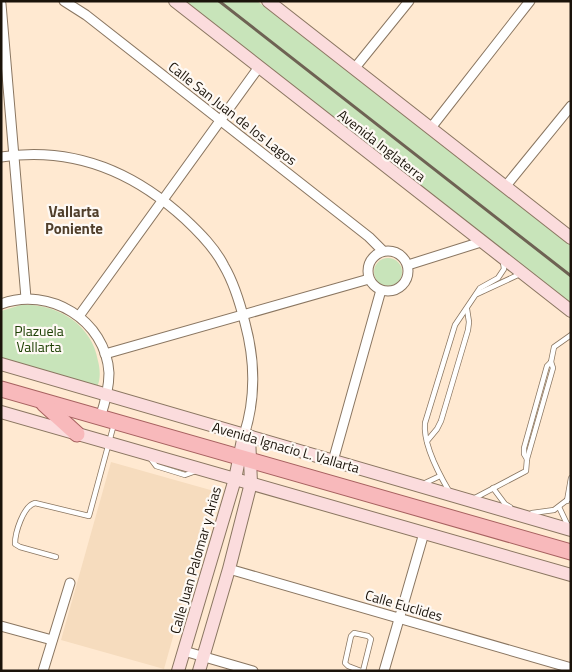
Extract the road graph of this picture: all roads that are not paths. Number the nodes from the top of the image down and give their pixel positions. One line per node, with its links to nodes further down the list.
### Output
1 (64, 1): 10 (street, Calle San Juan de los Lagos)
2 (175, 1): 7 (street, Avenida Inglaterra)
3 (268, 1): 8 (street)
4 (409, 1): 8 (street)
5 (530, 1): 11 (street)
6 (1, 4): 12 (street)
7 (259, 67): 10 (street); 17 (street, Avenida Inglaterra)
8 (354, 69): 11 (street)
9 (571, 106): 14 (street)
10 (220, 120): 15 (street); 18 (street, Calle San Juan de los Lagos)
11 (430, 129): 14 (street)
12 (14, 155): 13 (street); 15 (street); 25 (street)
13 (1, 157)
14 (505, 187): 16 (street)
15 (162, 199): 29 (street); 30 (street)
16 (571, 238)
17 (481, 242): 19 (street, Avenida Inglaterra); 20 (street)
18 (383, 251): 20 (street); 22 (street)
19 (502, 258): 21 (street, Avenida Inglaterra); 24 (lane)
20 (408, 265): 23 (street)
21 (522, 273): 24 (lane); 28 (street, Avenida Inglaterra)
22 (369, 279): 23 (street); 29 (street)
23 (381, 290): 44 (street)
24 (474, 296): 27 (lane)
25 (26, 298): 26 (street); 30 (street)
26 (1, 304)
27 (466, 309): 41 (lane); 41 (lane)
28 (571, 311)
29 (243, 314): 32 (street); 39 (street)
30 (79, 316): 32 (street)
31 (571, 335): 50 (lane)
32 (105, 354): 35 (street)
33 (1, 364): 35 (street, Avenida Ignacio L. Vallarta)
34 (1, 389): 36 (main road, Avenida Ignacio L. Vallarta)
35 (107, 395): 38 (street); 39 (street, Avenida Ignacio L. Vallarta)
36 (41, 401): 38 (main road, Avenida Ignacio L. Vallarta); 40 (main road)
37 (1, 412): 40 (street)
38 (108, 420): 42 (lane); 43 (main road, Avenida Ignacio L. Vallarta)
39 (247, 432): 43 (street); 44 (street, Avenida Ignacio L. Vallarta)
40 (76, 434): 42 (street)
41 (427, 441): 45 (lane)
42 (109, 443): 47 (street); 58 (lane)
43 (245, 460): 47 (street, Calle Juan Palomar y Arias); 48 (street); 57 (main road, Avenida Ignacio L. Vallarta)
44 (333, 461): 49 (street, Avenida Ignacio L. Vallarta)
45 (440, 476): 49 (lane); 51 (lane)
46 (571, 478): 52 (lane)
47 (235, 479): 48 (street); 65 (street, Calle Juan Palomar y Arias)
48 (252, 483): 56 (street); 59 (street)
49 (420, 486): 51 (street, Avenida Ignacio L. Vallarta)
50 (493, 488): 53 (lane); 54 (lane)
51 (450, 495): 53 (street, Avenida Ignacio L. Vallarta)
52 (569, 499): 54 (lane)
53 (469, 500): 55 (street, Avenida Ignacio L. Vallarta)
54 (559, 507): 55 (lane)
55 (571, 530)
56 (424, 533): 60 (street); 62 (street)
57 (571, 552)
58 (56, 557)
59 (229, 569): 62 (street, Calle Euclides); 66 (street)
60 (571, 575)
61 (70, 583): 64 (street)
62 (399, 618): 67 (street, Calle Euclides); 73 (street)
63 (1, 626): 64 (street)
64 (52, 640): 68 (street)
65 (184, 651): 66 (street); 69 (street, Calle Juan Palomar y Arias)
66 (203, 656): 70 (street); 71 (street)
67 (571, 668)
68 (43, 671)
69 (178, 671)
70 (199, 671)
71 (253, 671)
72 (362, 671): 72 (lane)
73 (384, 671)

